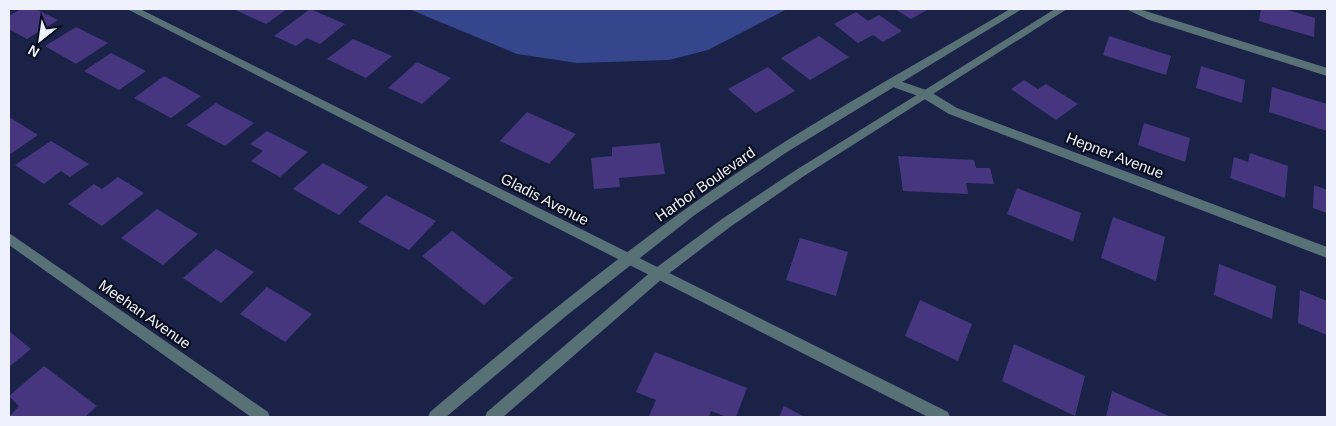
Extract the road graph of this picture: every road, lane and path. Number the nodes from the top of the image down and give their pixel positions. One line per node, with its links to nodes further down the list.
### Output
1 (132, 9): 10 (street, Gladis Avenue)
2 (1017, 9): 6 (street, Harbor Boulevard)
3 (1062, 9): 7 (street)
4 (1131, 9): 5 (street)
5 (1327, 72)
6 (894, 83): 7 (street, Hepner Avenue); 10 (street, Harbor Boulevard)
7 (925, 94): 9 (street, Hepner Avenue); 11 (street)
8 (9, 238): 12 (street, Meehan Avenue)
9 (1327, 253)
10 (628, 259): 11 (street, Gladis Avenue); 13 (street, Harbor Boulevard)
11 (658, 274): 14 (street); 15 (street, Gladis Avenue)
12 (263, 417)
13 (435, 417)
14 (492, 417)
15 (943, 417)

